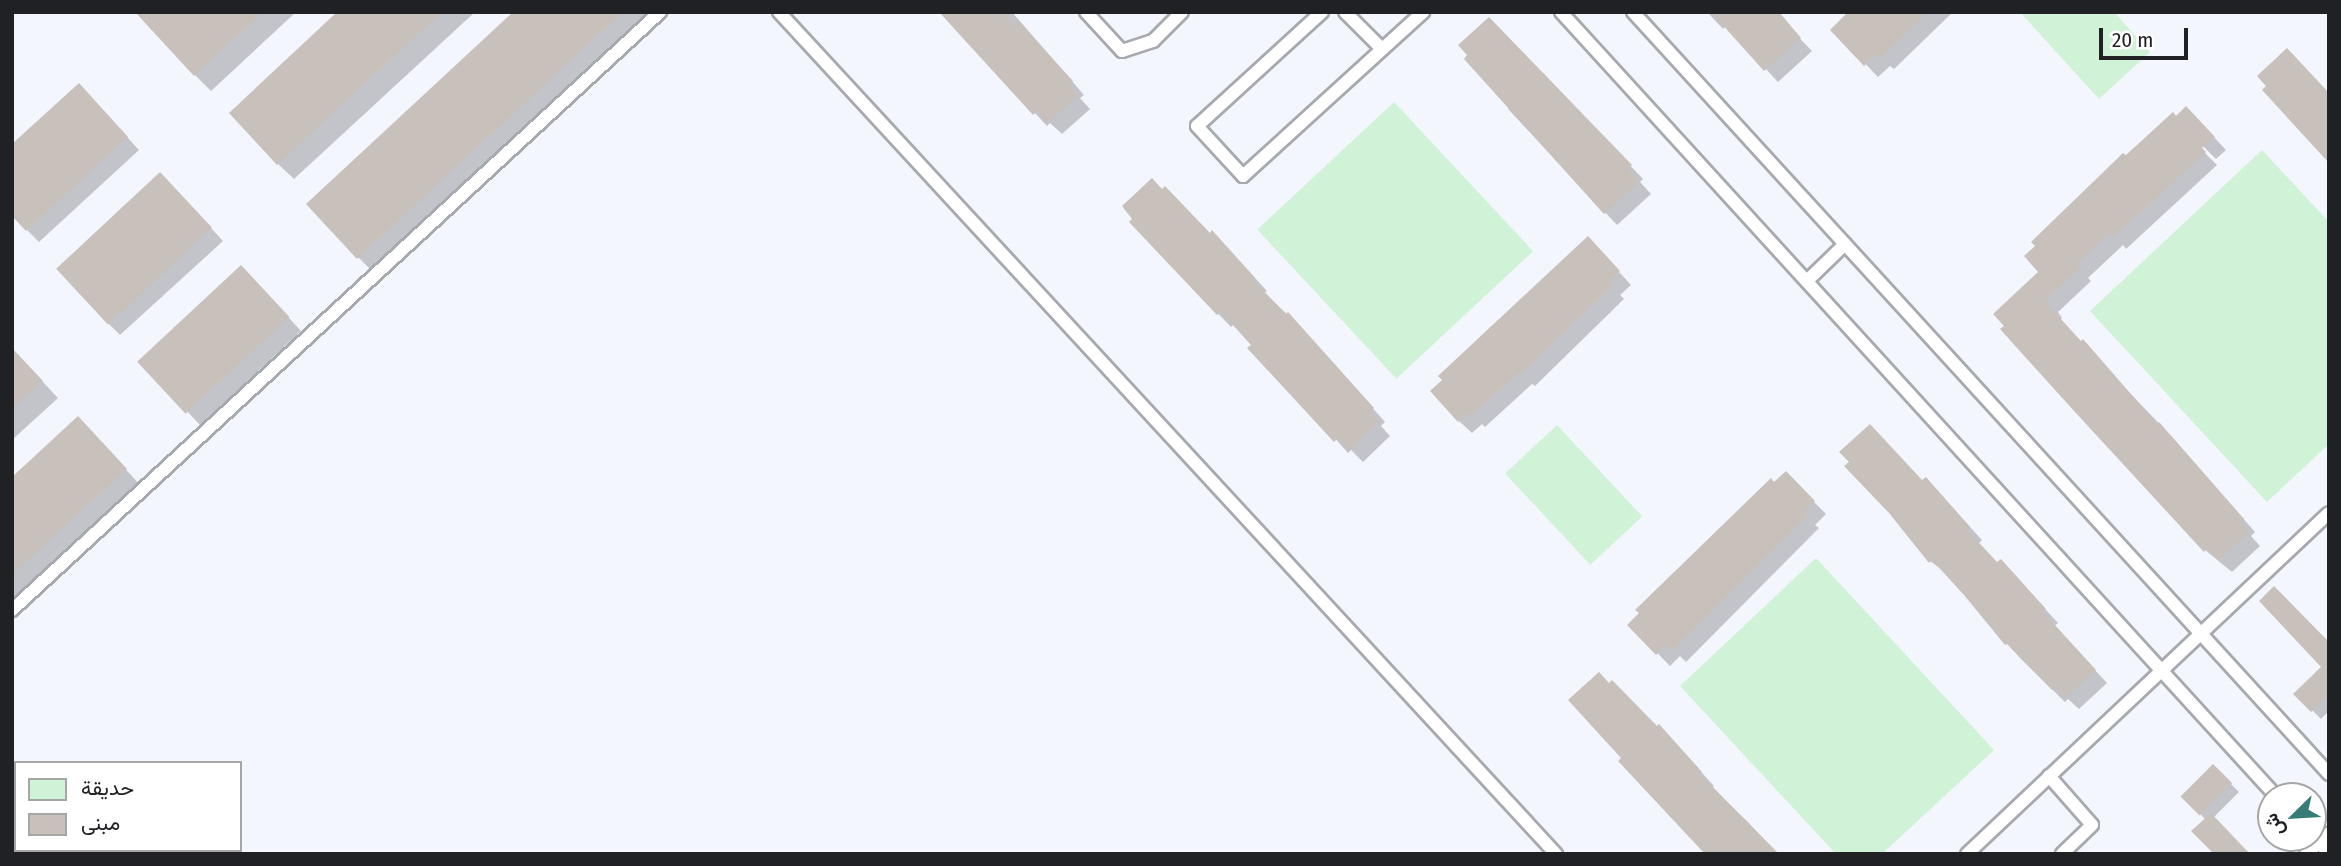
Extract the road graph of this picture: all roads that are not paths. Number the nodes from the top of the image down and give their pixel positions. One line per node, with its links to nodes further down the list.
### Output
1 (660, 12): 14 (lane)
2 (779, 12): 20 (lane)
3 (1086, 12): 4 (lane)
4 (1182, 12)
5 (1322, 12): 10 (lane)
6 (1345, 12): 10 (lane)
7 (1423, 12): 10 (lane)
8 (1561, 12): 12 (lane)
9 (1633, 12): 11 (lane)
10 (1382, 49)
11 (1845, 244): 12 (lane); 15 (lane)
12 (1807, 281): 16 (lane)
13 (2326, 520): 15 (lane)
14 (12, 610)
15 (2200, 634): 16 (lane); 17 (lane)
16 (2162, 670): 18 (lane); 19 (lane)
17 (2329, 774)
18 (2049, 776): 21 (lane); 22 (lane)
19 (2263, 782)
20 (1556, 854)
21 (1967, 854)
22 (2062, 854)

